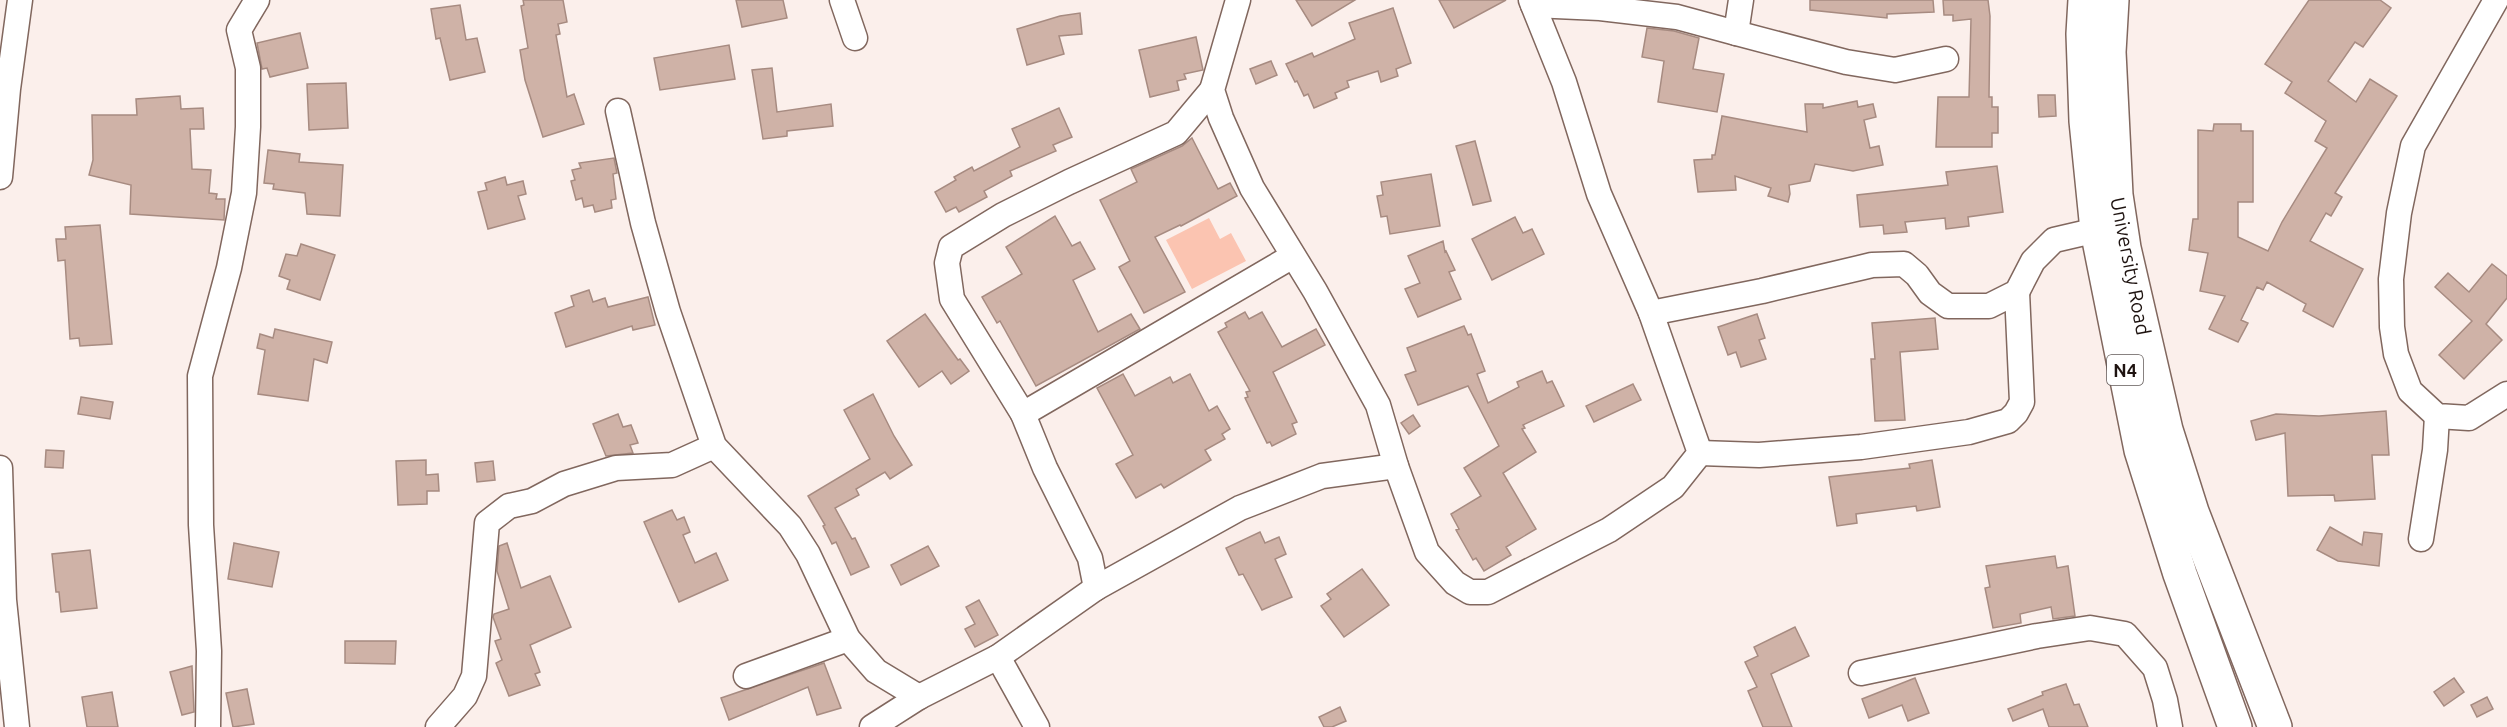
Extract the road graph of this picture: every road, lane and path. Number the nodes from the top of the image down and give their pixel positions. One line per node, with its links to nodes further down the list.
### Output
1 (20, 0): 15 (street)
2 (257, 0): 35 (street)
3 (842, 0): 11 (street)
4 (1238, 0): 13 (street)
5 (1741, 0): 10 (street)
6 (2085, 0): 16 (highway, University Road / N4)
7 (2112, 0): 41 (highway, University Road / N4)
8 (2496, 0): 22 (street)
9 (1532, 2): 10 (street); 19 (street)
10 (1736, 33): 12 (street)
11 (855, 38)
12 (1946, 59)
13 (1212, 90): 17 (street); 21 (street)
14 (618, 111): 23 (street)
15 (0, 177)
16 (2097, 230): 18 (street); 40 (highway, University Road / N4)
17 (1293, 256): 21 (street); 25 (street)
18 (2017, 292): 19 (street); 24 (street)
19 (1651, 313): 24 (street)
20 (2507, 394): 22 (street)
21 (1023, 414): 28 (street)
22 (2437, 416): 27 (street)
23 (714, 446): 29 (street); 36 (street)
24 (1700, 453): 25 (street)
25 (1396, 466): 28 (street)
26 (0, 468): 34 (street)
27 (2421, 539)
28 (1096, 588): 30 (street)
29 (848, 639): 32 (street); 33 (street)
30 (998, 657): 33 (street); 38 (street)
31 (1861, 673): 39 (street)
32 (746, 676)
33 (919, 697): 37 (street)
34 (16, 727)
35 (208, 727)
36 (438, 727)
37 (872, 727)
38 (1037, 727)
39 (2170, 727)
40 (2235, 727)
41 (2275, 727)

